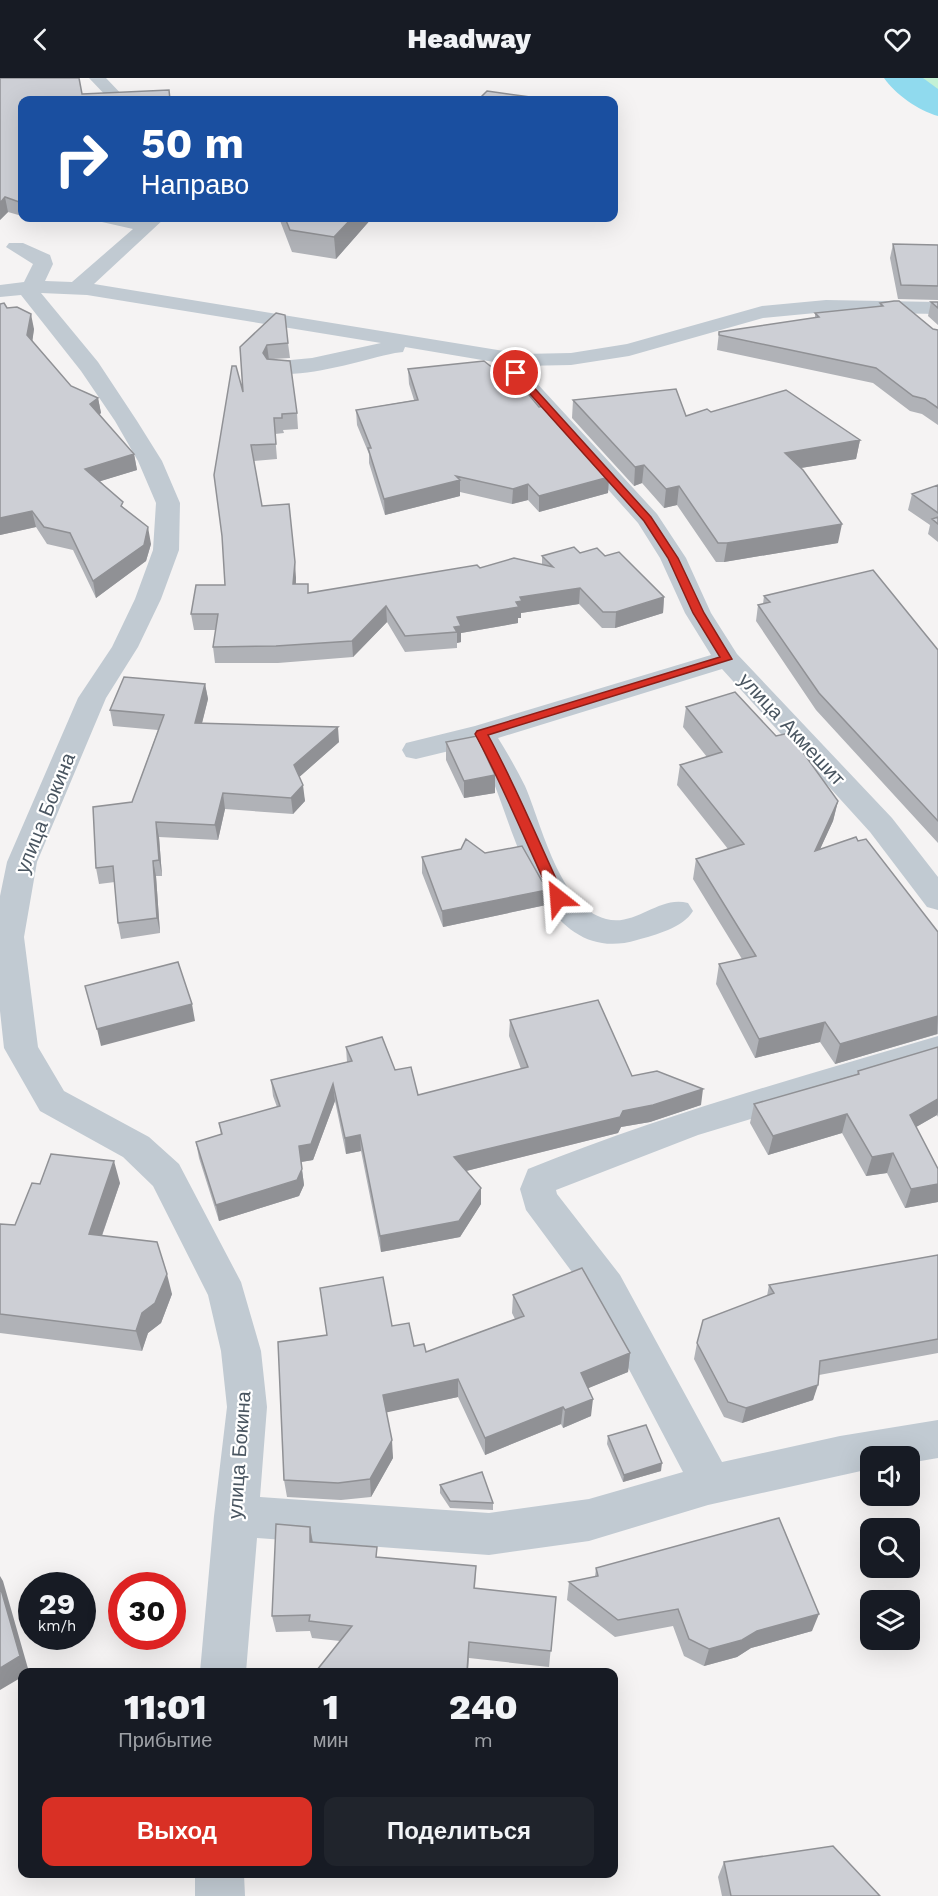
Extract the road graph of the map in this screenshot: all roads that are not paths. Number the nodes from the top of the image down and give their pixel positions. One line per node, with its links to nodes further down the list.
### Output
1 (97, 78): 2 (street)
2 (115, 96)
3 (151, 222): 5 (street)
4 (16, 248): 6 (street)
5 (78, 288): 6 (street); 11 (street)
6 (19, 289): 23 (street, улица Бокина)
7 (902, 307): 8 (street); 10 (street); 13 (street)
8 (938, 308)
9 (371, 314): 11 (street)
10 (929, 331)
11 (354, 333): 12 (street)
12 (417, 343): 13 (street); 14 (street)
13 (501, 357): 15 (street, улица Акмешит)
14 (277, 367)
15 (727, 659): 16 (street); 18 (street, улица Акмешит)
16 (481, 734): 17 (street); 19 (street)
17 (416, 750)
18 (938, 899)
19 (677, 911)
20 (938, 1049): 22 (street)
21 (938, 1439): 22 (street)
22 (712, 1485): 23 (street)
23 (235, 1516): 24 (street, улица Бокина)
24 (223, 1668)
25 (220, 1878): 26 (street)
26 (220, 1896)

